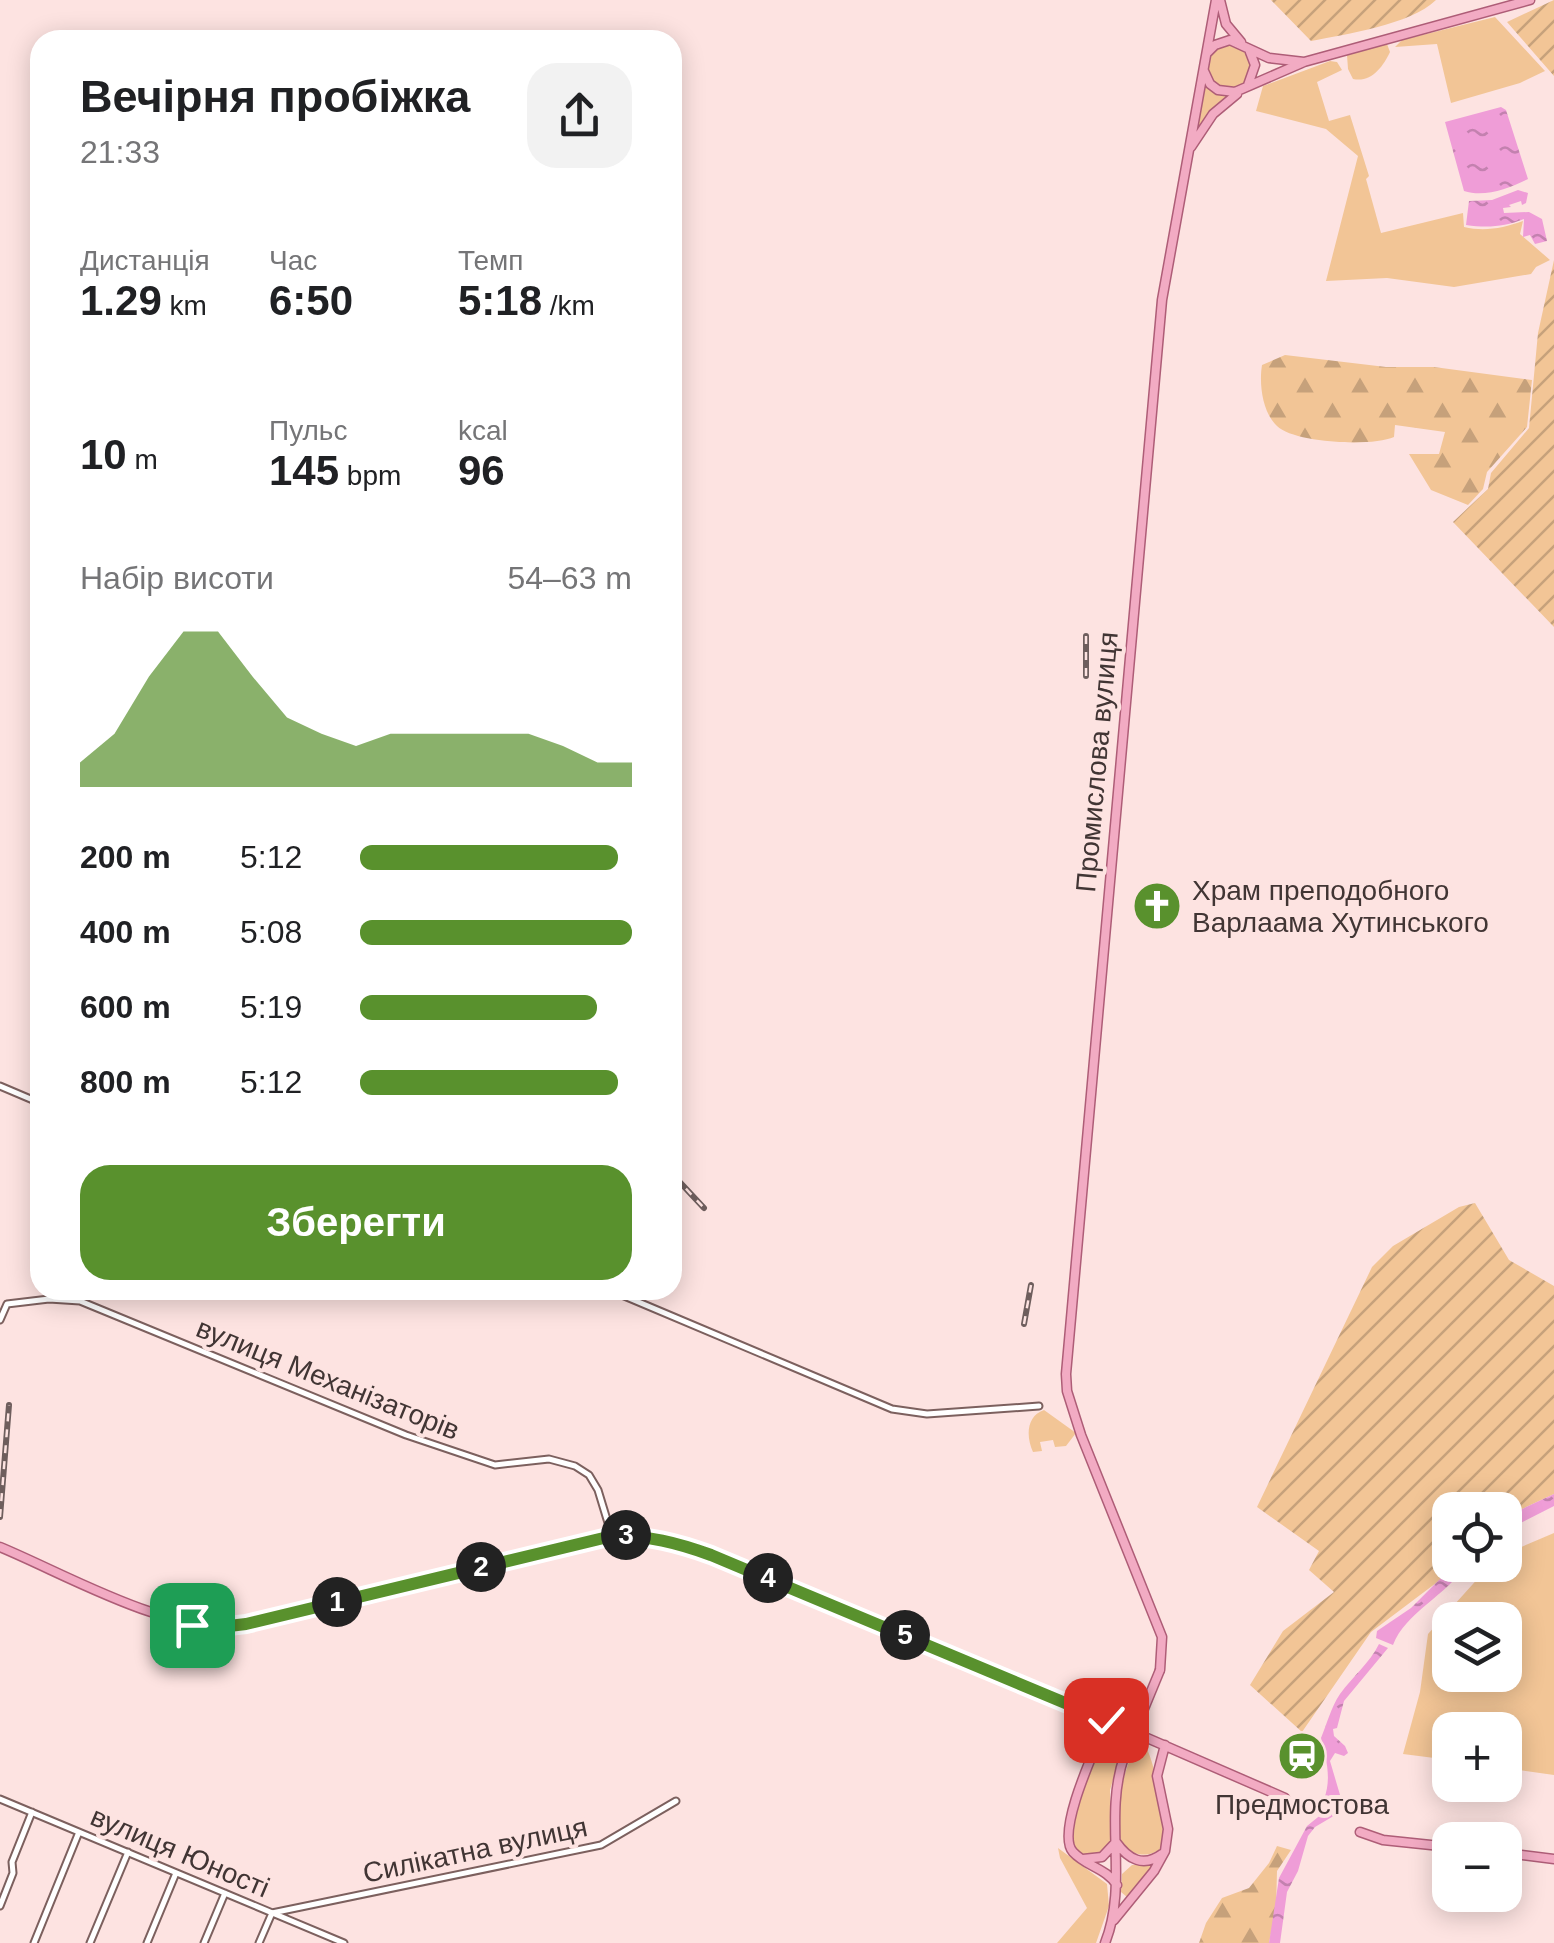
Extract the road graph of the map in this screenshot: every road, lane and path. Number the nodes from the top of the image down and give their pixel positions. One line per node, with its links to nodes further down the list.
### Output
1 (1218, 0): 3 (main road, Промислова вулиця); 4 (main road, Промислова вулиця)
2 (1530, 0): 5 (main road, Промислова вулиця)
3 (1244, 45): 4 (main road); 5 (main road); 6 (main road)
4 (1203, 62): 6 (main road); 7 (main road, Промислова вулиця)
5 (1304, 62): 6 (main road, Промислова вулиця)
6 (1247, 87): 7 (main road, Промислова вулиця)
7 (1186, 155): 25 (main road, Промислова вулиця, bridge)
8 (0, 1086): 9 (street)
9 (30, 1099)
10 (36, 1300): 13 (street, вулиця Механізаторів)
11 (70, 1300): 15 (street, вулиця Механізаторів)
12 (634, 1300): 14 (street)
13 (0, 1320)
14 (1039, 1406)
15 (612, 1536): 16 (main road); 17 (main road)
16 (0, 1547)
17 (1106, 1720): 18 (main road); 30 (main road)
18 (1165, 1745): 19 (main road); 27 (main road)
19 (1285, 1798)
20 (0, 1799): 22 (street, вулиця Юності)
21 (676, 1801): 36 (street, Силікатна вулиця)
22 (32, 1812): 23 (street, вулиця Юності); 35 (street)
23 (79, 1832): 28 (street, вулиця Юності); 39 (street)
24 (1360, 1832): 26 (main road)
25 (1116, 1842): 27 (main road); 30 (main road); 33 (main road)
26 (1432, 1844)
27 (1165, 1851): 37 (main road)
28 (128, 1852): 32 (street, вулиця Юності); 40 (street)
29 (1522, 1855): 31 (main road)
30 (1079, 1858): 33 (main road)
31 (1554, 1859)
32 (176, 1873): 34 (street, вулиця Юності); 41 (street)
33 (1117, 1885): 37 (main road)
34 (225, 1893): 36 (street, вулиця Юності); 42 (street)
35 (0, 1906)
36 (272, 1913): 38 (street, вулиця Юності); 43 (street)
37 (1114, 1920): 46 (main road)
38 (322, 1934): 44 (street); 45 (street, вулиця Юності)
39 (34, 1943)
40 (90, 1943)
41 (147, 1943)
42 (204, 1943)
43 (259, 1943)
44 (318, 1943)
45 (344, 1943)
46 (1104, 1943)

